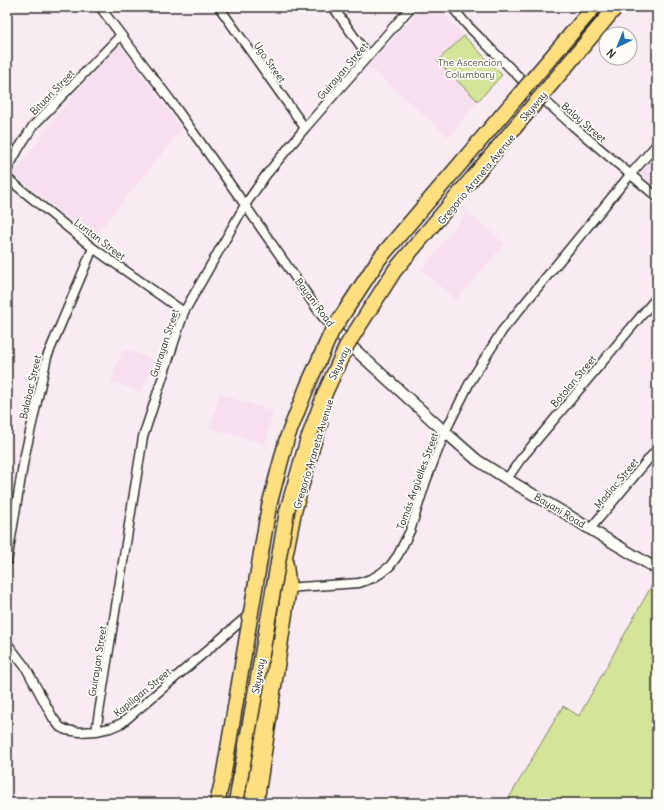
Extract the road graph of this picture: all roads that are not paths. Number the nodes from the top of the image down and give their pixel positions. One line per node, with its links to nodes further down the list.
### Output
1 (100, 7): 10 (street, Bayani Road)
2 (219, 7): 15 (street, Ugo Street)
3 (333, 7): 12 (street)
4 (411, 7): 12 (street, Guirayan Street)
5 (452, 7): 13 (street, Baloy Street)
6 (589, 7): 11 (highway, bridge); 13 (main road)
7 (594, 7): 11 (highway, Skyway, bridge)
8 (616, 7): 40 (highway, Skyway, bridge)
9 (621, 7): 14 (main road, Gregorio Araneta Avenue)
10 (120, 35): 17 (street, Bituan Street); 21 (street, Bayani Road)
11 (561, 46): 39 (highway, Skyway, bridge)
12 (368, 56): 15 (street, Guirayan Street)
13 (524, 82): 14 (street, Baloy Street); 25 (main road)
14 (543, 99): 18 (street, Baloy Street); 26 (main road, Gregorio Araneta Avenue)
15 (305, 128): 21 (street, Guirayan Street)
16 (657, 144): 18 (street, Tomás Argüelles Street)
17 (7, 170)
18 (630, 175): 20 (street, Baloy Street); 27 (street, Tomás Argüelles Street)
19 (7, 178): 22 (street, Luntan Street)
20 (657, 197)
21 (245, 205): 24 (street, Guirayan Street); 25 (street, Bayani Road)
22 (92, 248): 24 (street, Luntan Street); 32 (street, Balabac Street)
23 (657, 297): 29 (street, Botolan Street)
24 (184, 312): 37 (street, Guirayan Street)
25 (332, 326): 26 (street, Bayani Road); 35 (main road)
26 (351, 346): 27 (street, Bayani Road); 31 (main road, Gregorio Araneta Avenue)
27 (445, 432): 29 (street, Bayani Road); 34 (street, Tomás Argüelles Street)
28 (657, 449): 30 (street, Madiac Street)
29 (506, 479): 30 (street, Bayani Road)
30 (590, 529): 33 (street, Bayani Road)
31 (285, 559): 34 (highway)
32 (7, 562)
33 (657, 569)
34 (284, 588): 41 (main road); 42 (highway)
35 (245, 618): 37 (street, Kapiligan Street); 38 (main road)
36 (7, 643): 37 (street, Kapiligan Street)
37 (96, 731)
38 (212, 803)
39 (217, 803)
40 (236, 803)
41 (244, 803)
42 (254, 803)

